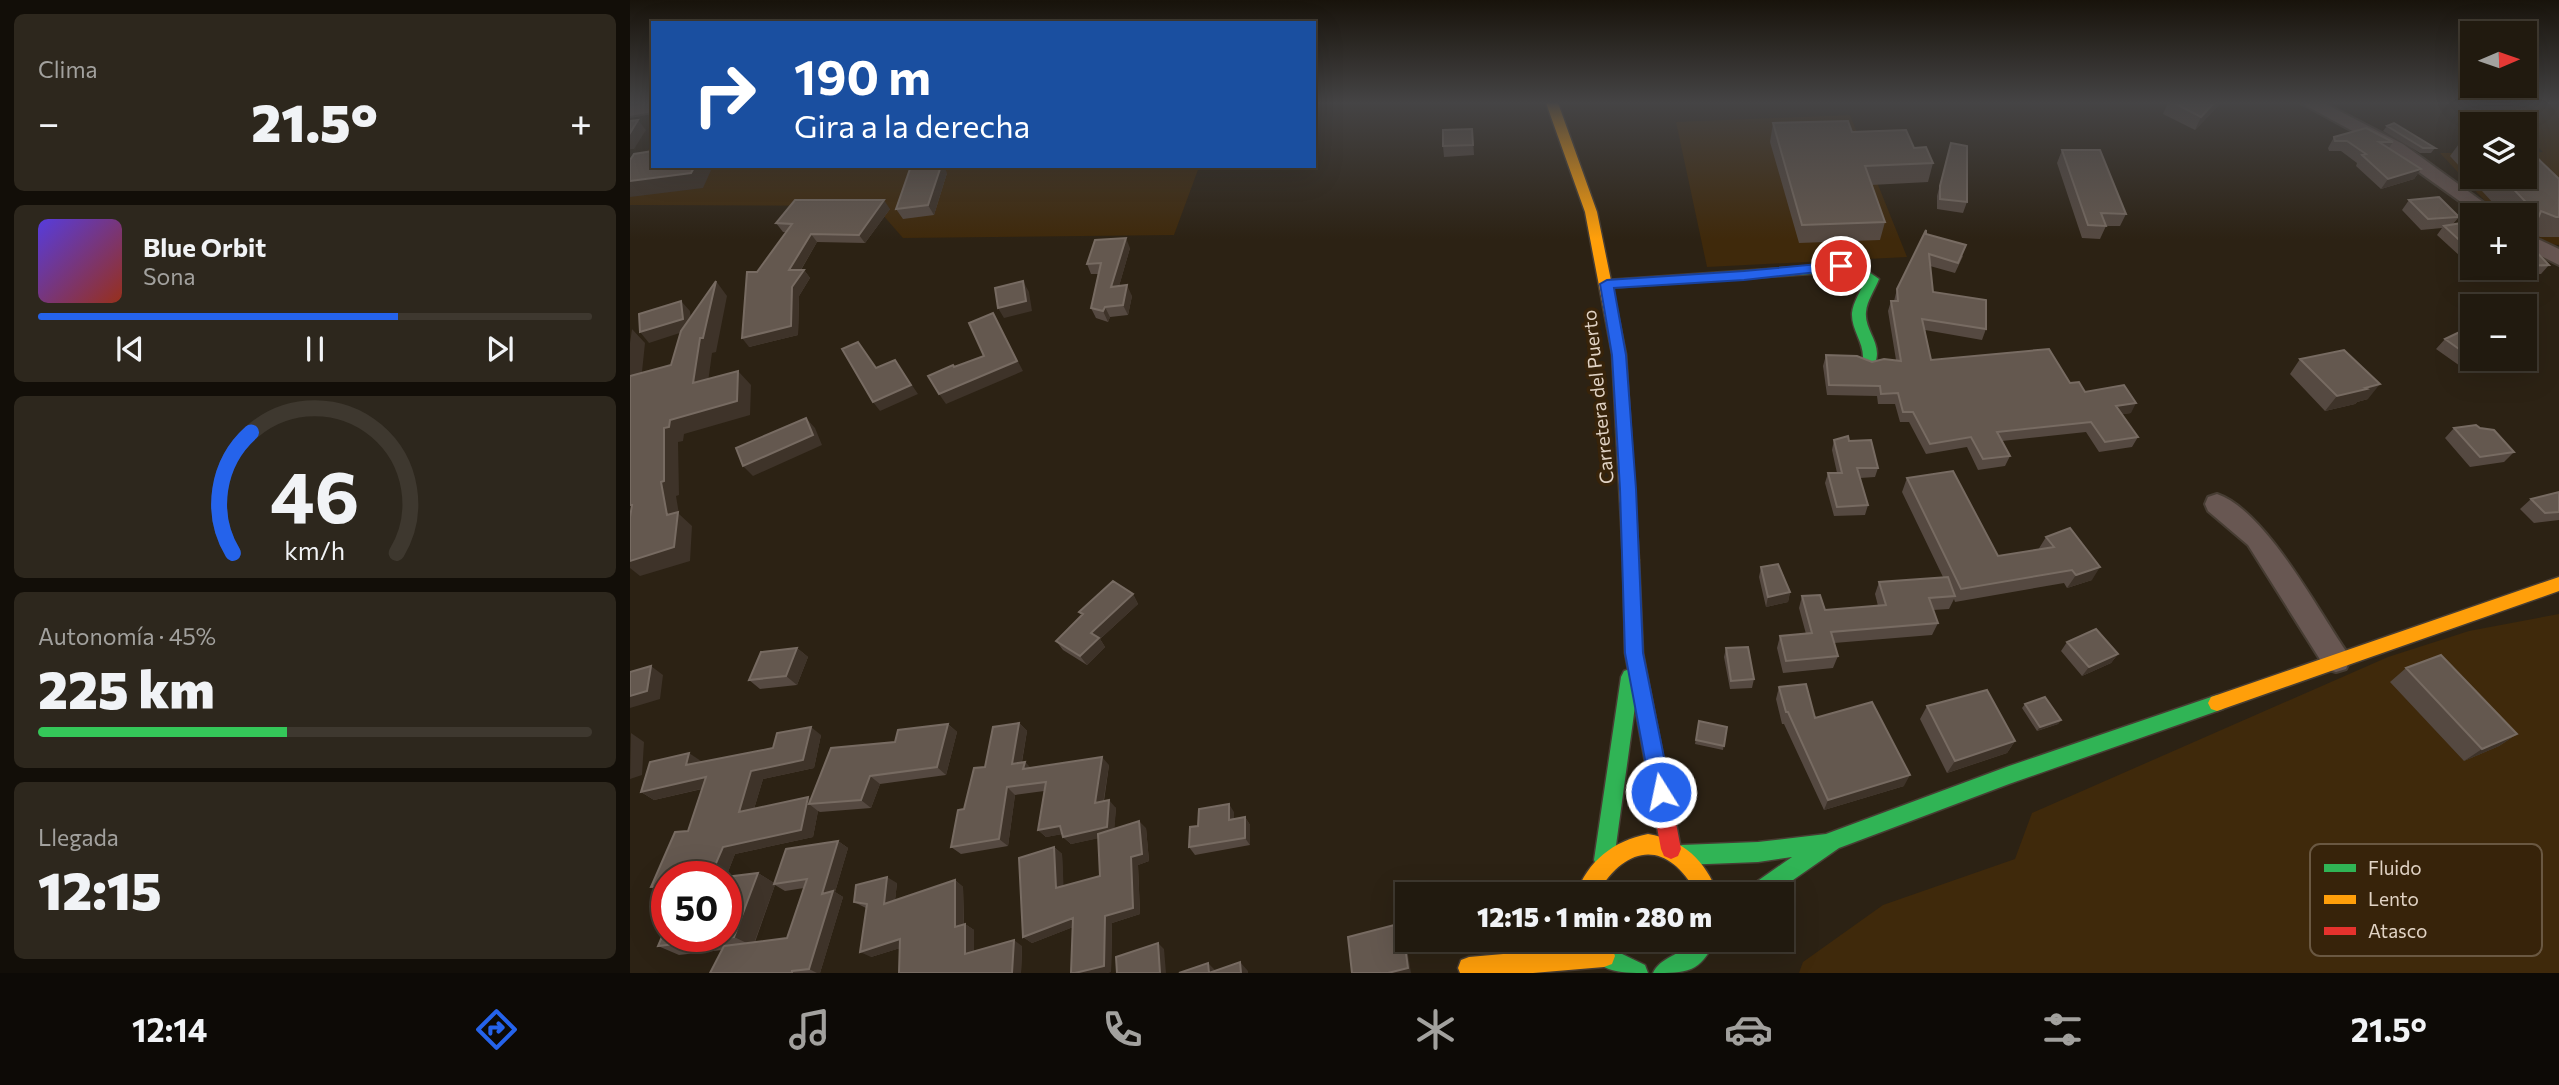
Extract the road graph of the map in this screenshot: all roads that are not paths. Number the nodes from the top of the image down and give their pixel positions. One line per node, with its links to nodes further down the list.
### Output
1 (1568, 148): 6 (main road, Carretera del Puerto)
2 (2398, 148): 3 (street)
3 (2474, 203)
4 (2537, 246): 5 (street)
5 (2559, 258)
6 (1607, 284): 7 (main road); 10 (main road, Carretera del Puerto)
7 (1870, 359)
8 (2217, 504): 11 (street)
9 (2559, 583): 11 (main road)
10 (1634, 653): 13 (main road, Carretera del Puerto); 14 (main road, Carretera del Puerto)
11 (2336, 660): 12 (main road)
12 (1833, 841): 13 (main road); 17 (main road)
13 (1676, 852): 14 (main road); 16 (main road)
14 (1604, 860): 15 (main road)
15 (1590, 882)
16 (1702, 882)
17 (1773, 882)
18 (1492, 952): 21 (main road)
19 (1611, 964): 21 (main road); 22 (main road)
20 (1692, 965): 23 (main road)
21 (1462, 970)
22 (1637, 973)
23 (1664, 973)

